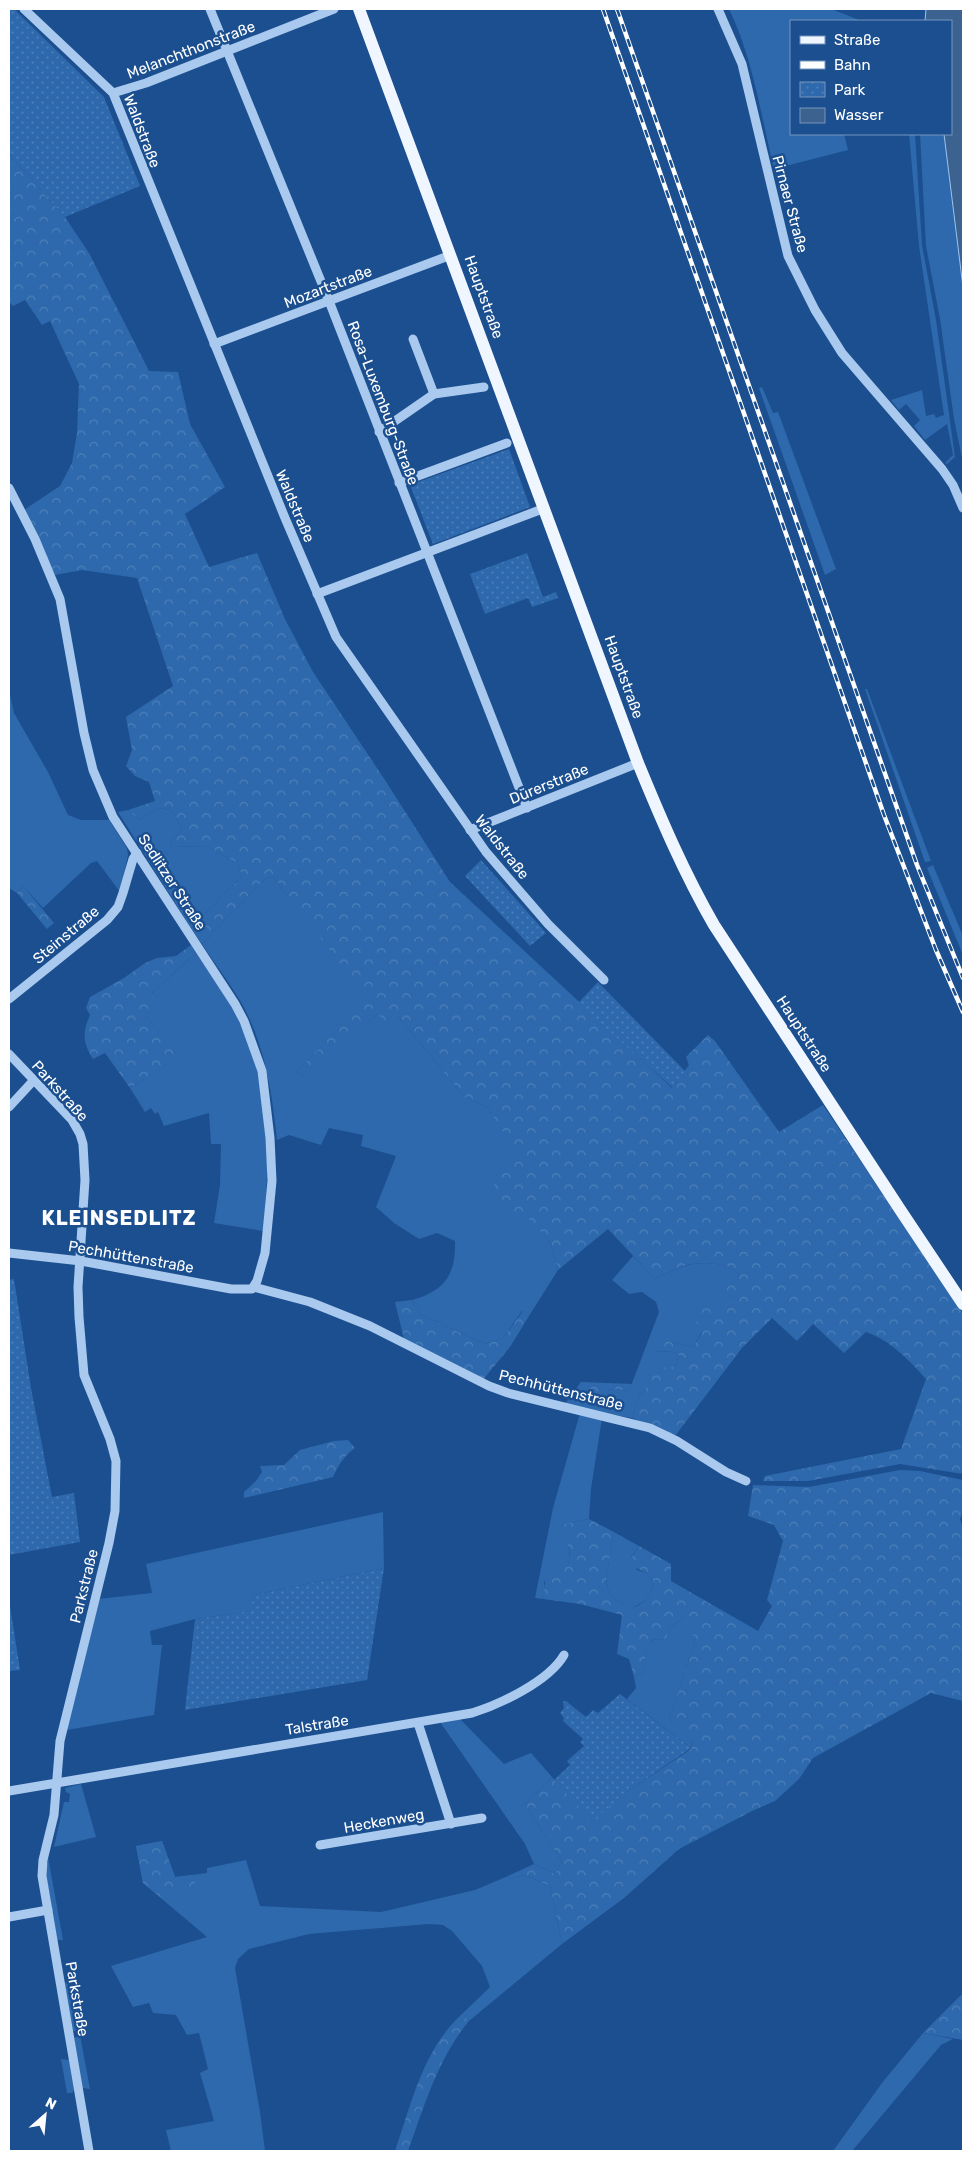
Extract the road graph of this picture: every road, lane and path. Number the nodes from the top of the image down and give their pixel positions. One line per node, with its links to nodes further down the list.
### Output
1 (24, 9): 7 (street, Waldstraße)
2 (210, 9): 6 (street, Rosa-Luxemburg-Straße)
3 (334, 9): 6 (street, Melanchthonstraße)
4 (359, 9): 8 (main road, Hauptstraße)
5 (718, 9): 19 (street, Pirnaer Straße)
6 (227, 51): 7 (street, Melanchthonstraße); 9 (street, Rosa-Luxemburg-Straße)
7 (113, 93): 11 (street, Waldstraße)
8 (451, 255): 9 (street, Mozartstraße); 18 (main road, Hauptstraße)
9 (329, 301): 11 (street, Mozartstraße); 14 (street, Rosa-Luxemburg-Straße)
10 (413, 339): 13 (street)
11 (214, 344): 21 (street, Waldstraße)
12 (484, 387): 13 (street)
13 (434, 394): 14 (street)
14 (379, 432): 16 (street, Rosa-Luxemburg-Straße)
15 (507, 443): 16 (street)
16 (399, 483): 20 (street, Rosa-Luxemburg-Straße)
17 (9, 488): 25 (street, Sedlitzer Straße)
18 (545, 508): 20 (street); 22 (main road, Hauptstraße)
19 (963, 508)
20 (426, 552): 21 (street); 23 (street, Rosa-Luxemburg-Straße)
21 (317, 594): 24 (street, Waldstraße)
22 (638, 763): 23 (street, Dürerstraße); 34 (main road, Hauptstraße)
23 (527, 808): 24 (street, Dürerstraße)
24 (470, 830): 26 (street, Waldstraße)
25 (137, 853): 27 (street, Steinstraße); 33 (street, Sedlitzer Straße)
26 (604, 980)
27 (9, 999)
28 (9, 1054): 29 (street, Parkstraße)
29 (33, 1081): 30 (street); 32 (street, Parkstraße)
30 (9, 1107)
31 (9, 1254): 32 (street, Pechhüttenstraße)
32 (81, 1261): 33 (street, Pechhüttenstraße); 38 (street, Parkstraße)
33 (251, 1288): 35 (street, Pechhüttenstraße)
34 (963, 1304)
35 (746, 1481)
36 (564, 1655): 37 (street, Talstraße)
37 (418, 1723): 38 (street, Talstraße); 41 (street, Heckenweg)
38 (57, 1783): 39 (street, Talstraße); 43 (street, Parkstraße)
39 (9, 1791)
40 (482, 1818): 41 (street, Heckenweg)
41 (451, 1824): 42 (street, Heckenweg)
42 (320, 1845)
43 (48, 1910): 44 (street); 45 (street, Parkstraße)
44 (9, 1917)
45 (89, 2151)

